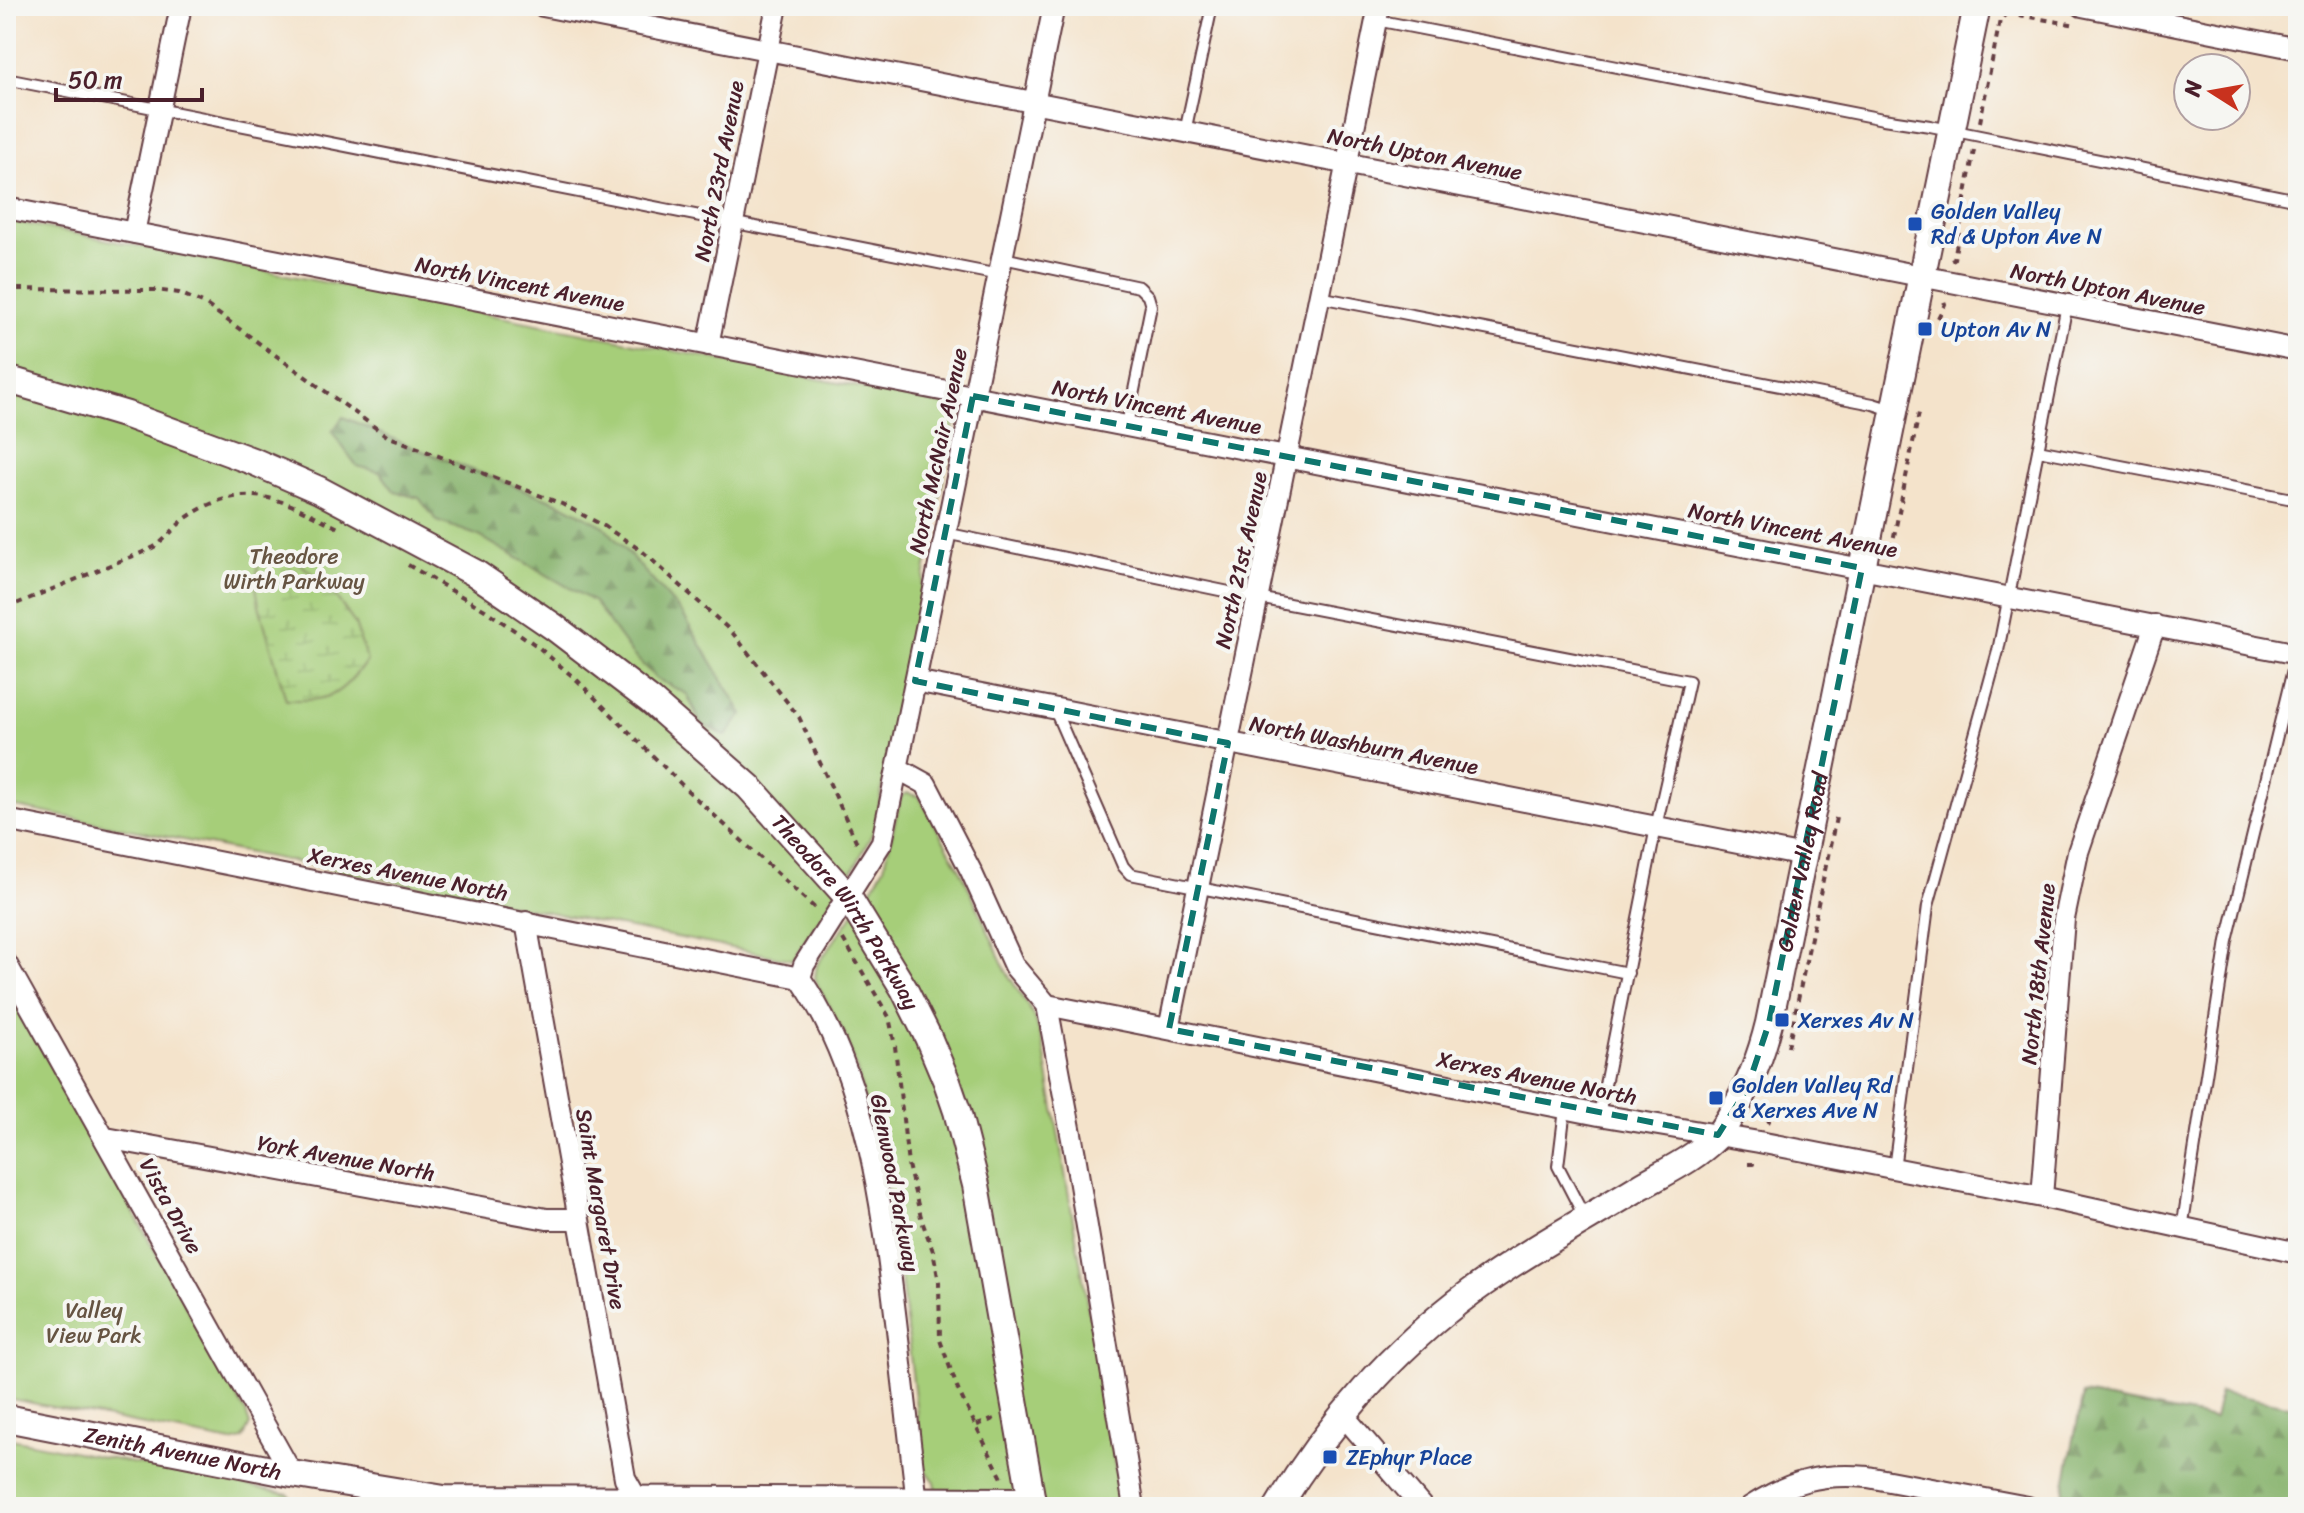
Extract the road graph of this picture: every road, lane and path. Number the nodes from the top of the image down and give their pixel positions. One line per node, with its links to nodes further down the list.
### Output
1 (181, 6): 14 (street)
2 (543, 6): 11 (street, North Upton Avenue)
3 (777, 6): 11 (street, North 23rd Avenue)
4 (1054, 6): 13 (street, North McNair Avenue)
5 (1212, 6): 15 (lane)
6 (1977, 6): 16 (street, Golden Valley Road)
7 (2082, 6): 8 (street)
8 (2129, 11): 10 (street)
9 (1377, 13): 16 (lane); 17 (street, North 21st Avenue)
10 (2298, 49)
11 (768, 52): 13 (street, North Upton Avenue); 20 (street, North 23rd Avenue)
12 (6, 79): 14 (lane)
13 (1033, 104): 15 (street, North Upton Avenue); 22 (street, North McNair Avenue)
14 (158, 110): 20 (lane); 21 (street)
15 (1185, 132): 17 (street, North Upton Avenue)
16 (1952, 132): 18 (lane); 23 (street, Golden Valley Road)
17 (1347, 162): 23 (street, North Upton Avenue); 25 (street, North 21st Avenue)
18 (2298, 200)
19 (6, 208): 21 (street, North Vincent Avenue)
20 (733, 223): 22 (lane); 29 (street, North 23rd Avenue)
21 (134, 233): 29 (street, North Vincent Avenue)
22 (1001, 266): 32 (street, North McNair Avenue); 35 (lane)
23 (1921, 277): 27 (street, North Upton Avenue); 34 (street, Golden Valley Road)
24 (6, 289): 56 (path)
25 (1319, 297): 34 (lane); 37 (street, North 21st Avenue)
26 (1944, 301): 28 (path)
27 (2067, 305): 30 (street, North Upton Avenue); 36 (lane)
28 (1936, 329)
29 (708, 345): 32 (street, North Vincent Avenue)
30 (2298, 350)
31 (6, 379): 58 (street, Theodore Wirth Parkway)
32 (973, 396): 35 (street, North Vincent Avenue); 39 (street, North McNair Avenue)
33 (1920, 407): 41 (path)
34 (1894, 410): 43 (street, Golden Valley Road)
35 (1127, 425): 37 (street, North Vincent Avenue)
36 (2038, 450): 38 (lane); 44 (lane)
37 (1286, 456): 43 (street, North Vincent Avenue); 45 (street, North 21st Avenue)
38 (2298, 500)
39 (945, 533): 45 (lane); 49 (street, North McNair Avenue)
40 (349, 534): 46 (path)
41 (1888, 549)
42 (401, 561): 60 (path)
43 (1862, 568): 44 (street, North Vincent Avenue); 55 (street, Golden Valley Road)
44 (2008, 597): 47 (street, North Vincent Avenue); 72 (lane)
45 (1258, 598): 51 (street, North 21st Avenue); 54 (lane)
46 (6, 608)
47 (2155, 625): 48 (street, North Vincent Avenue); 73 (street, North 18th Avenue)
48 (2298, 654): 76 (lane)
49 (915, 681): 50 (street, North Washburn Avenue); 52 (street, North McNair Avenue)
50 (1054, 707): 51 (street, North Washburn Avenue); 57 (lane)
51 (1228, 743): 54 (street, North Washburn Avenue); 57 (street, North 21st Avenue)
52 (897, 768): 56 (street, North McNair Avenue); 64 (street)
53 (6, 820): 59 (street, Xerxes Avenue North)
54 (1656, 827): 55 (street, North Washburn Avenue); 62 (lane)
55 (1804, 856): 68 (street, Golden Valley Road)
56 (865, 870): 58 (street, North McNair Avenue)
57 (1199, 888): 62 (lane); 65 (street, North 21st Avenue)
58 (848, 897): 60 (street); 83 (street, Theodore Wirth Parkway)
59 (526, 922): 63 (street, Xerxes Avenue North); 74 (street, Saint Margaret Drive)
60 (831, 925): 63 (street); 83 (path)
61 (6, 963): 69 (street, Vista Drive)
62 (1628, 973): 67 (lane)
63 (800, 978): 84 (street, Glenwood Parkway)
64 (1047, 1005): 65 (street, Xerxes Avenue North); 86 (street)
65 (1169, 1029): 66 (street, Xerxes Avenue North)
66 (1565, 1109): 67 (street, Xerxes Avenue North); 75 (lane)
67 (1599, 1115): 68 (street, Xerxes Avenue North)
68 (1718, 1135): 72 (street, Xerxes Avenue North); 75 (street, Golden Valley Road)
69 (106, 1138): 74 (street, York Avenue North); 80 (street, Vista Drive)
70 (1753, 1160): 71 (path)
71 (1748, 1164)
72 (1894, 1169): 73 (street, Xerxes Avenue North)
73 (2042, 1197): 76 (street, Xerxes Avenue North)
74 (578, 1219): 82 (street, Saint Margaret Drive)
75 (1586, 1220): 78 (street, Golden Valley Road)
76 (2182, 1229): 77 (street, Xerxes Avenue North)
77 (2298, 1253)
78 (1343, 1415): 87 (street, Golden Valley Road); 88 (street)
79 (6, 1418): 80 (street, Zenith Avenue North)
80 (292, 1474): 82 (street, Zenith Avenue North)
81 (6, 1494): 85 (path)
82 (640, 1504): 84 (street, Zenith Avenue North)
83 (1024, 1504): 84 (street, Zenith Avenue North)
84 (918, 1505)
85 (26, 1507)
86 (1134, 1507)
87 (1278, 1507)
88 (1422, 1507)
89 (1750, 1507): 90 (street)
90 (2028, 1507)

